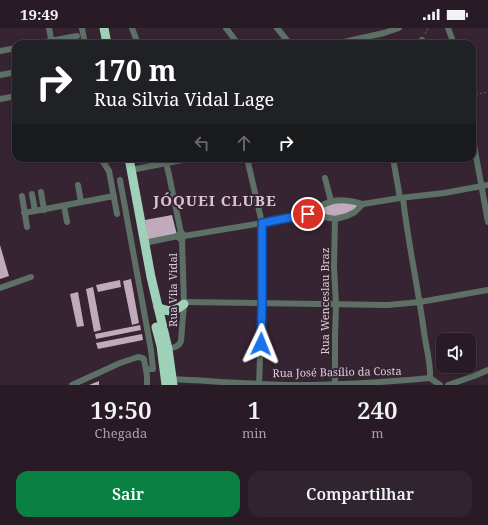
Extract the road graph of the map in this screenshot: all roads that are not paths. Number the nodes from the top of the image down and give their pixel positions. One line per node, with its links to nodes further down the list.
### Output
1 (49, 28): 11 (street)
2 (82, 28): 13 (street)
3 (99, 28): 14 (highway)
4 (104, 28): 15 (highway)
5 (132, 28): 16 (street)
6 (226, 28): 17 (street)
7 (277, 28): 18 (street)
8 (399, 28): 19 (street)
9 (446, 29): 20 (street)
10 (77, 36): 12 (street)
11 (51, 40)
12 (60, 40)
13 (84, 40)
14 (101, 40)
15 (106, 40)
16 (136, 40)
17 (235, 40)
18 (287, 40)
19 (355, 40)
20 (452, 40)
21 (12, 49): 22 (street)
22 (0, 51)
23 (12, 73): 24 (street)
24 (0, 75)
25 (12, 97): 26 (street)
26 (0, 99)
27 (476, 150): 39 (street)
28 (102, 162): 43 (street)
29 (125, 162): 69 (highway)
30 (130, 162): 35 (highway)
31 (162, 162): 35 (street)
32 (166, 162): 59 (street, Rua Vila Vidal)
33 (248, 162): 57 (street)
34 (394, 162): 44 (street)
35 (131, 170): 60 (highway)
36 (325, 178): 45 (street)
37 (120, 180): 70 (street)
38 (78, 185): 46 (street)
39 (485, 185): 44 (street); 56 (street)
40 (41, 192): 49 (street)
41 (32, 194): 50 (street)
42 (22, 196): 51 (street)
43 (114, 196): 46 (street); 52 (street)
44 (402, 198): 47 (street); 64 (street)
45 (331, 201): 47 (street); 53 (street)
46 (82, 202): 48 (street)
47 (363, 204): 54 (street)
48 (64, 206): 49 (street); 55 (street)
49 (44, 210): 50 (street)
50 (35, 211): 51 (street)
51 (24, 213): 58 (street)
52 (117, 214)
53 (308, 214): 54 (street); 57 (street)
54 (335, 219): 67 (street, Rua Wenceslau Braz)
55 (67, 222)
56 (488, 222)
57 (262, 223): 59 (street); 66 (street)
58 (27, 227)
59 (181, 236): 60 (street); 65 (street, Rua Vila Vidal)
60 (144, 243): 68 (highway)
61 (31, 277): 62 (street)
62 (0, 288)
63 (488, 290): 64 (street)
64 (420, 302): 67 (street); 72 (street)
65 (184, 303): 66 (street); 68 (highway); 69 (street, Rua Vila Vidal)
66 (262, 304): 67 (street); 75 (street)
67 (336, 305): 74 (street, Rua Wenceslau Braz)
68 (158, 307): 69 (highway)
69 (163, 350): 73 (highway)
70 (146, 369): 76 (street); 77 (street)
71 (488, 370): 79 (street)
72 (430, 378): 74 (street, Rua José Basílio da Costa); 78 (street)
73 (170, 383): 75 (street, Rua José Basílio da Costa)
74 (336, 383): 75 (street, Rua José Basílio da Costa)
75 (259, 384)
76 (72, 385)
77 (147, 385)
78 (440, 385)
79 (448, 385)

